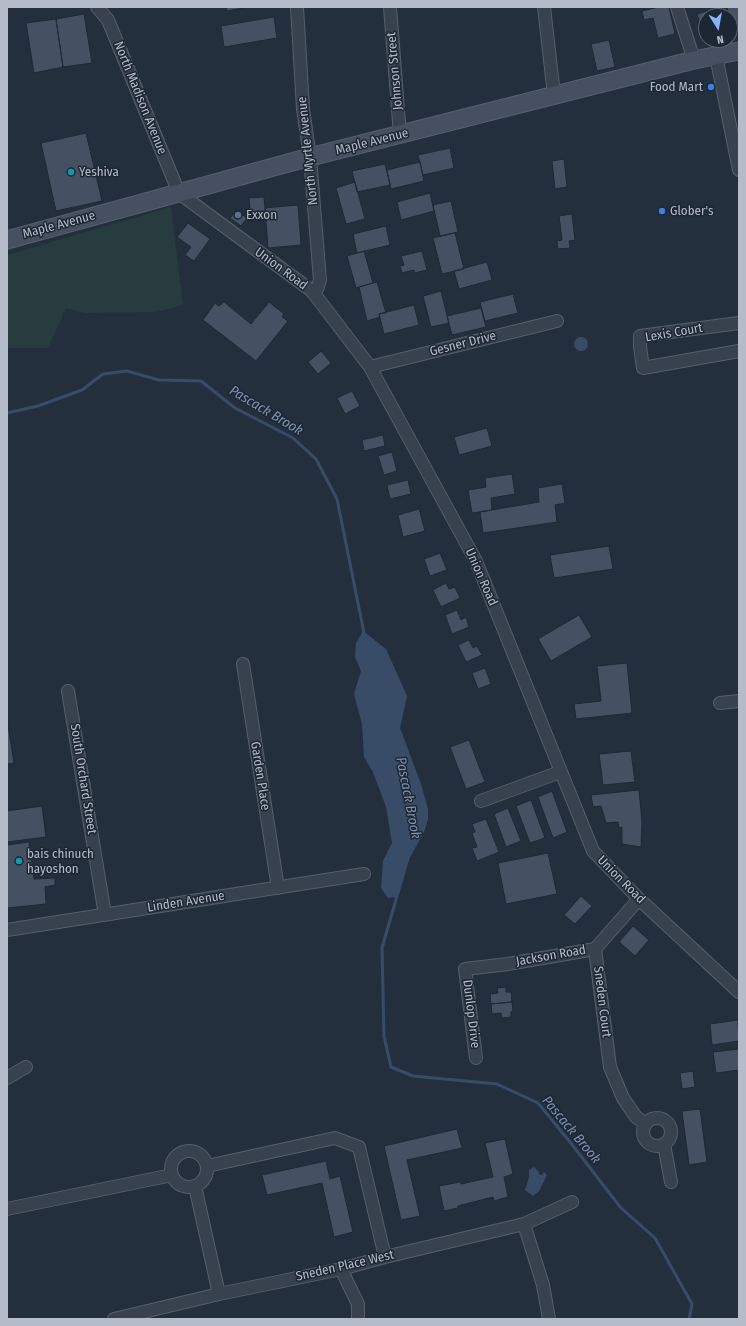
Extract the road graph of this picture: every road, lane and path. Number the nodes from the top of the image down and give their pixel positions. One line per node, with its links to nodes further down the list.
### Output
1 (97, 7): 13 (street, North Madison Avenue)
2 (297, 7): 11 (street, North Myrtle Avenue)
3 (390, 7): 10 (street, Johnson Street)
4 (544, 7): 9 (street)
5 (677, 7): 8 (street)
6 (739, 51): 7 (street, Maple Avenue)
7 (716, 56): 8 (street, Maple Avenue); 12 (street)
8 (694, 60): 9 (street, Maple Avenue)
9 (554, 96): 10 (street, Maple Avenue)
10 (400, 135): 11 (street, Maple Avenue)
11 (310, 157): 13 (street, Maple Avenue); 15 (street, North Myrtle Avenue)
12 (739, 170)
13 (179, 193): 14 (street, Maple Avenue); 15 (street, Union Road)
14 (7, 240)
15 (313, 293): 19 (street, Union Road)
16 (557, 322): 19 (street, Gesner Drive)
17 (739, 323): 18 (street, Lexis Court)
18 (739, 351)
19 (370, 367): 24 (street, Union Road)
20 (243, 664): 27 (street, Garden Place)
21 (68, 691): 29 (street, South Orchard Street)
22 (739, 701): 23 (street)
23 (720, 702)
24 (560, 772): 25 (street); 28 (street, Union Road)
25 (481, 801)
26 (364, 874): 27 (street, Linden Avenue)
27 (278, 888): 29 (street, Linden Avenue)
28 (639, 899): 31 (street, Jackson Road); 33 (street, Union Road)
29 (105, 915): 30 (street, Linden Avenue)
30 (7, 930)
31 (595, 949): 32 (street, Jackson Road); 37 (street, Sneden Court)
32 (465, 969): 34 (street, Dunlop Drive)
33 (739, 992)
34 (476, 1058)
35 (26, 1067): 36 (street)
36 (7, 1078)
37 (646, 1124): 38 (street); 38 (street)
38 (664, 1144): 41 (street)
39 (207, 1166): 40 (street); 42 (street); 46 (street)
40 (172, 1175): 42 (street); 44 (street)
41 (671, 1182)
42 (195, 1186): 48 (street)
43 (572, 1202): 45 (street, Sneden Place West)
44 (7, 1209)
45 (524, 1224): 46 (street, Sneden Place West); 51 (street)
46 (385, 1257): 47 (street, Sneden Place West)
47 (341, 1269): 48 (street, Sneden Place West); 50 (street)
48 (219, 1294): 49 (street, Sneden Place West)
49 (114, 1319)
50 (358, 1319)
51 (549, 1319)

